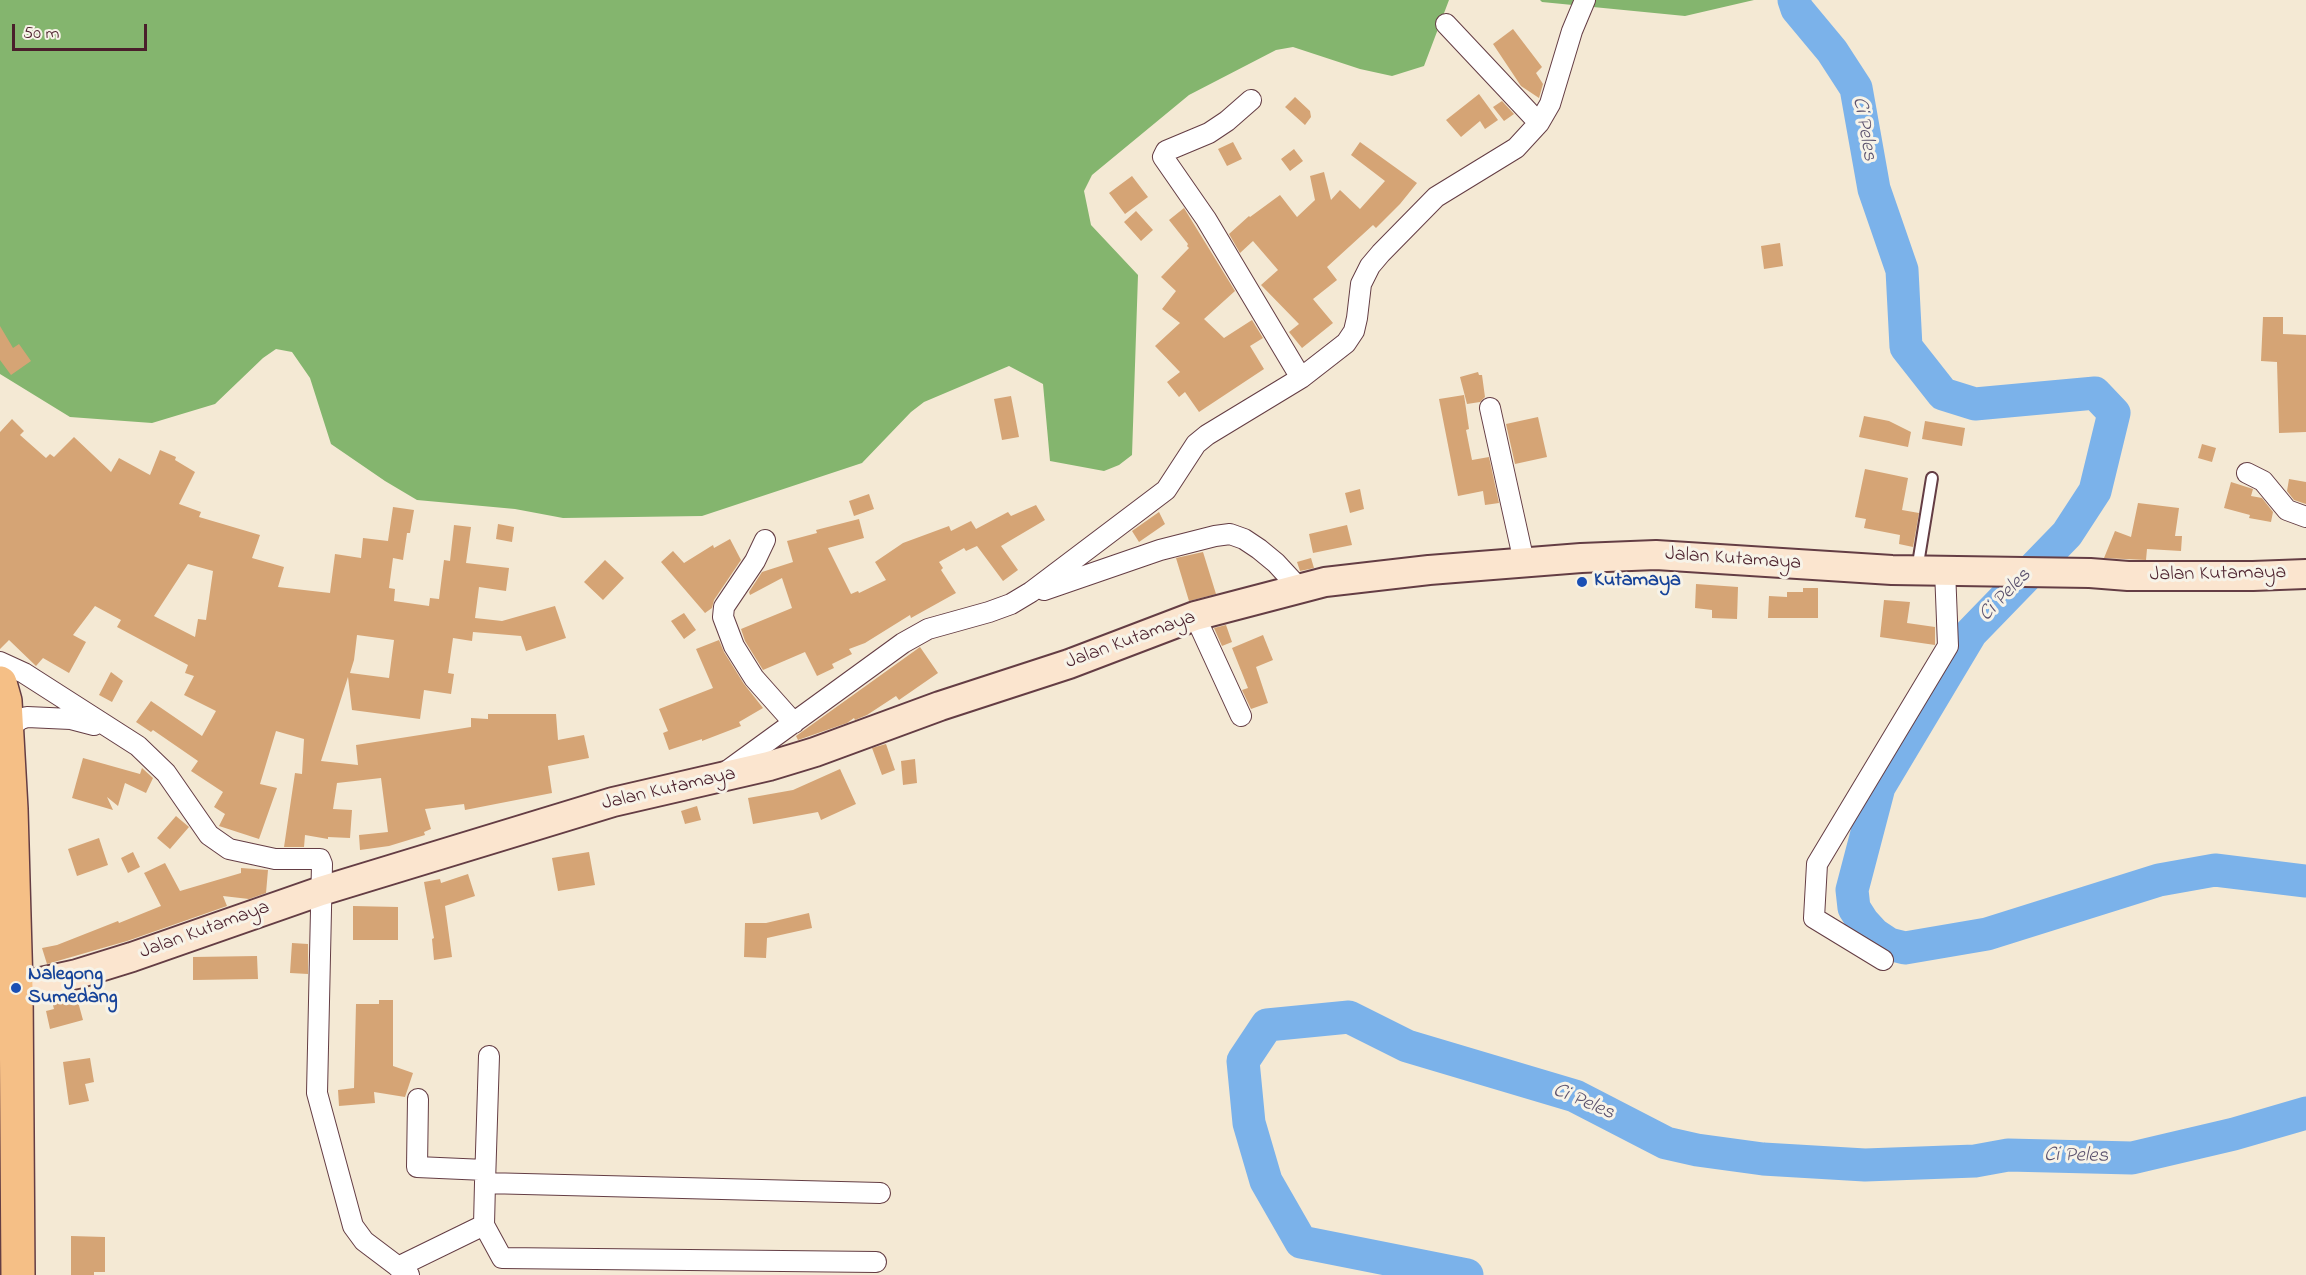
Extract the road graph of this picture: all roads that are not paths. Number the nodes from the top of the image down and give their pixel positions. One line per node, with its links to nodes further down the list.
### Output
1 (1585, 0): 4 (street)
2 (1446, 24): 4 (street)
3 (1251, 99): 5 (street)
4 (1539, 123): 5 (street)
5 (1300, 378): 16 (street)
6 (1490, 408): 11 (street)
7 (2247, 473): 9 (street)
8 (1932, 478): 12 (lane)
9 (2306, 517)
10 (765, 540): 21 (street)
11 (1524, 562): 12 (main road, Jalan Kutamaya); 15 (main road, Jalan Kutamaya)
12 (1917, 570): 13 (main road, Jalan Kutamaya)
13 (1945, 570): 14 (main road, Jalan Kutamaya); 26 (street)
14 (2306, 574)
15 (1300, 588): 16 (street); 17 (main road, Jalan Kutamaya)
16 (1011, 604): 21 (street)
17 (1195, 616): 20 (street); 24 (main road, Jalan Kutamaya)
18 (0, 662): 23 (street)
19 (0, 683): 22 (highway)
20 (1241, 716)
21 (794, 723): 24 (street)
22 (7, 728): 23 (street); 27 (highway)
23 (109, 728): 25 (street)
24 (718, 778): 25 (main road, Jalan Kutamaya)
25 (321, 891): 27 (main road, Jalan Kutamaya); 36 (street)
26 (1883, 960)
27 (8, 990): 30 (highway)
28 (489, 1056): 31 (street)
29 (418, 1099): 31 (street)
30 (8, 1139): 37 (highway)
31 (485, 1177): 32 (street); 33 (street)
32 (880, 1193)
33 (484, 1225): 35 (street); 36 (street)
34 (876, 1262): 35 (street)
35 (720, 1268)
36 (404, 1271)
37 (18, 1275)

